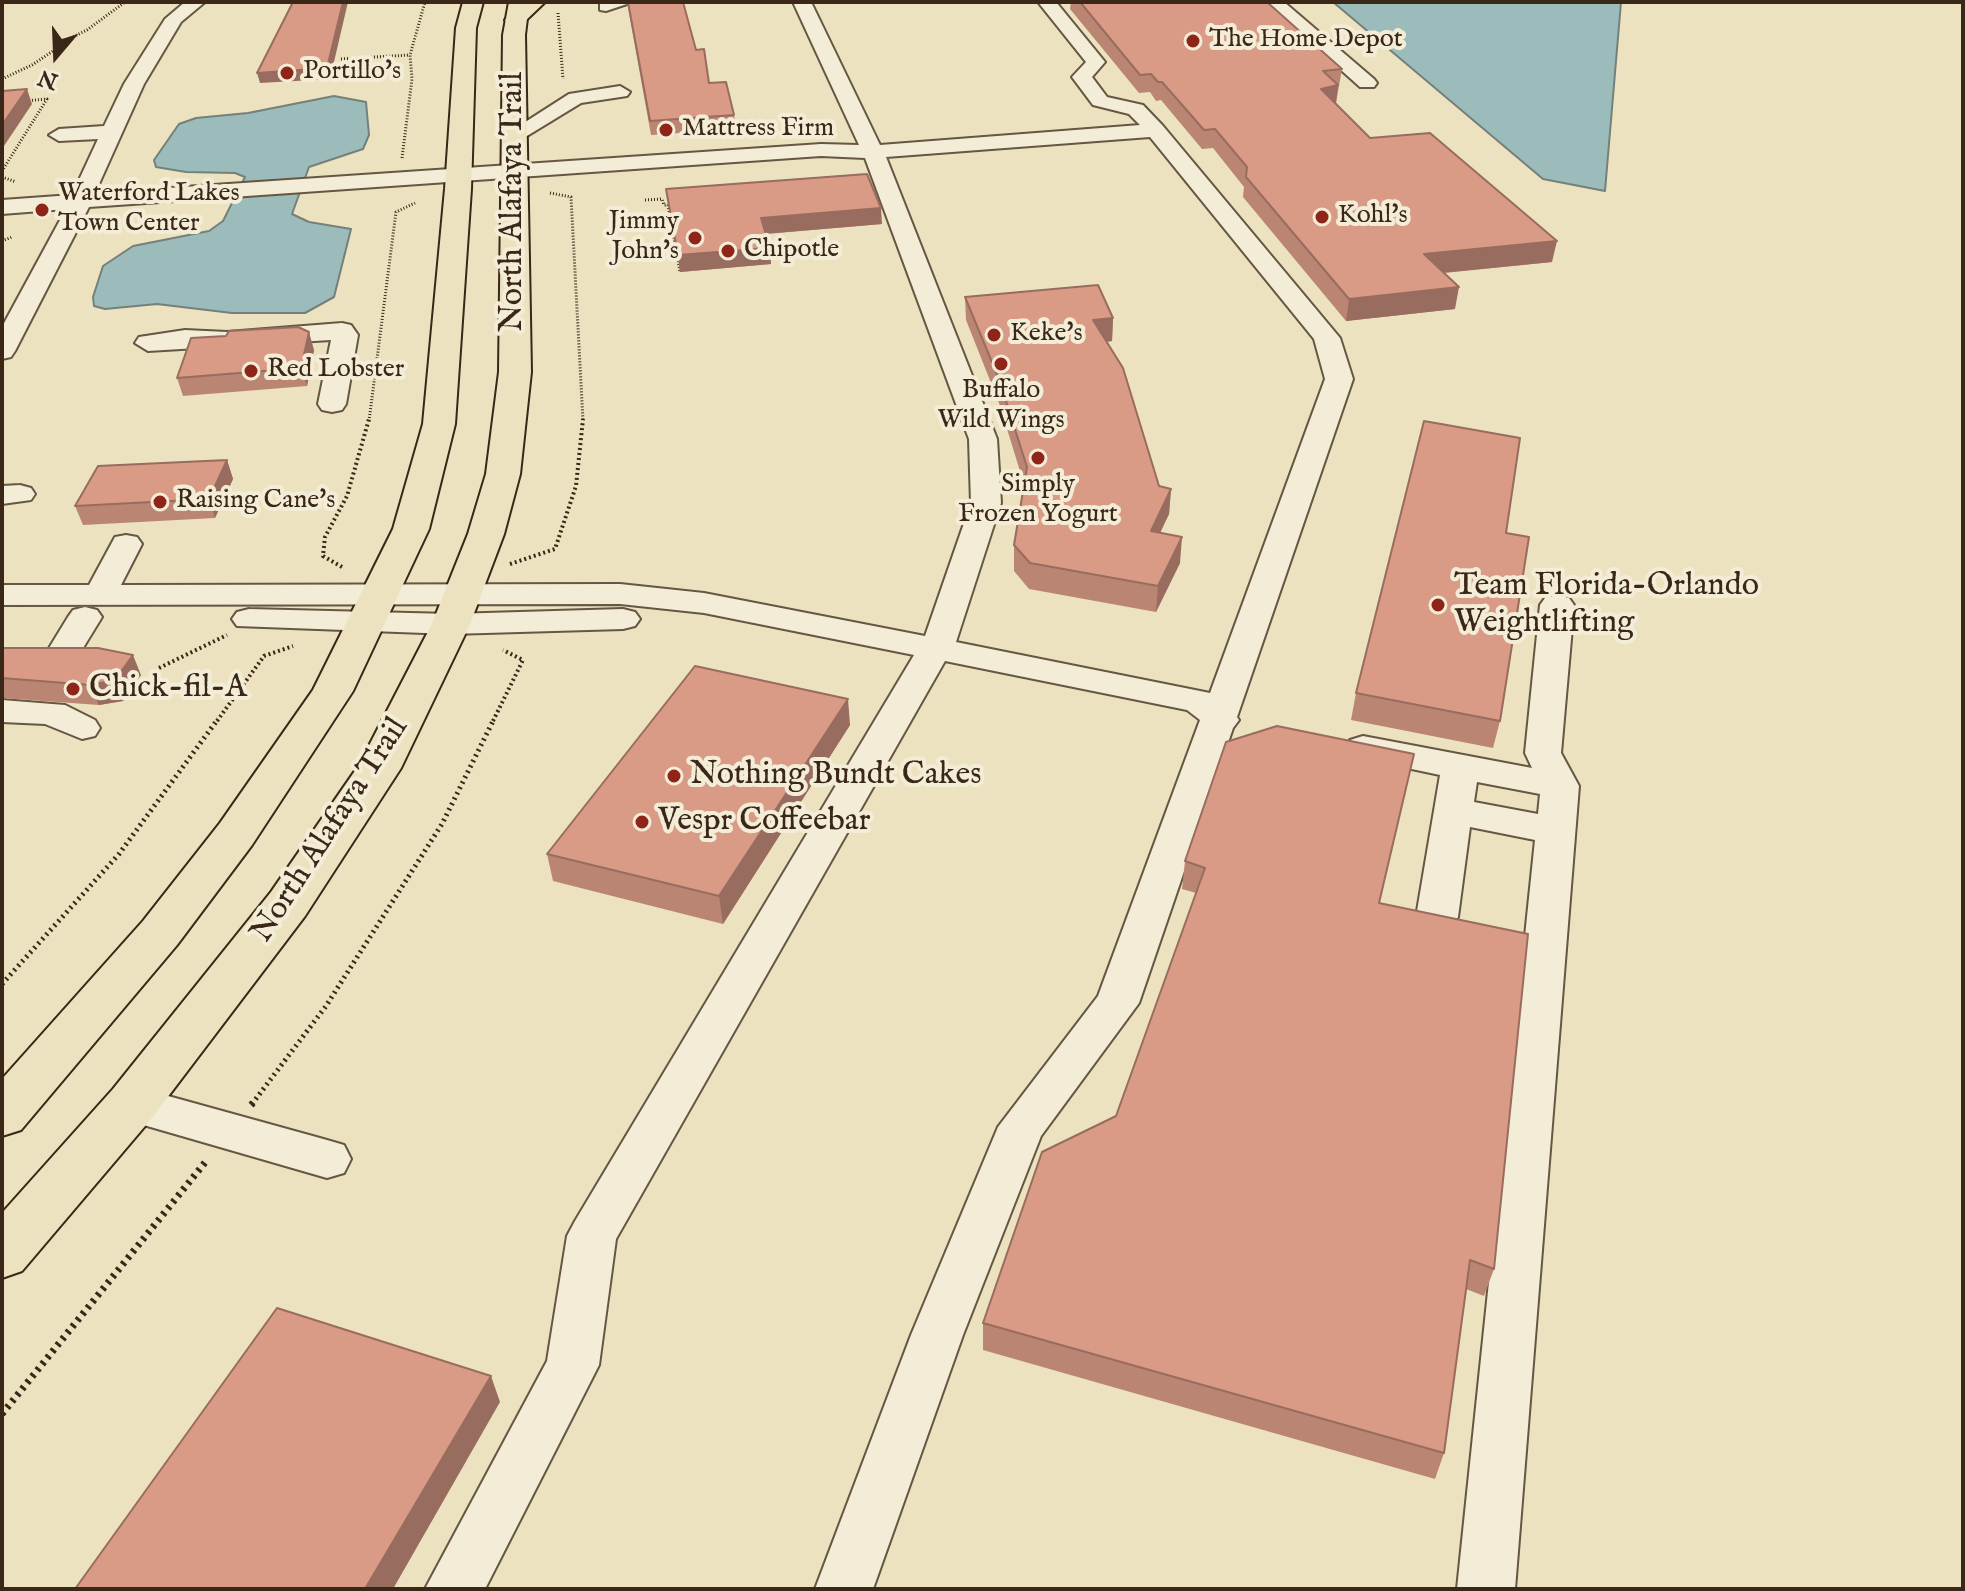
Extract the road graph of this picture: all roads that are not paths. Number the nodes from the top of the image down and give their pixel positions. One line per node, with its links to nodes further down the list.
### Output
1 (196, 2): 11 (street)
2 (473, 2): 16 (main road, North Alafaya Trail)
3 (535, 2): 7 (main road)
4 (802, 2): 14 (street)
5 (1047, 2): 10 (street)
6 (1274, 2): 8 (street)
7 (517, 11): 13 (main road, North Alafaya Trail)
8 (1367, 83)
9 (620, 92): 13 (street)
10 (1156, 130): 14 (street); 33 (street)
11 (112, 132): 12 (street); 18 (street)
12 (59, 135)
13 (515, 135): 15 (main road, North Alafaya Trail)
14 (873, 152): 15 (street); 31 (street)
15 (514, 179): 16 (street); 28 (main road, North Alafaya Trail)
16 (458, 181): 18 (street); 27 (main road, North Alafaya Trail)
17 (2, 207): 18 (street)
18 (77, 210): 19 (street); 21 (street)
19 (7, 230)
20 (148, 343): 22 (street)
21 (2, 351)
22 (332, 404)
23 (126, 544): 25 (street)
24 (2, 595): 25 (street)
25 (93, 605): 27 (street); 29 (street); 30 (street)
26 (1557, 605): 37 (street)
27 (376, 606): 28 (street); 42 (main road, North Alafaya Trail)
28 (457, 608): 31 (street); 41 (main road, North Alafaya Trail)
29 (2, 619)
30 (63, 653)
31 (927, 660): 33 (street); 45 (street)
32 (2, 711): 34 (street)
33 (1221, 720): 46 (street)
34 (82, 728)
35 (1323, 740): 36 (street)
36 (1460, 767): 37 (street); 38 (street)
37 (1560, 786): 39 (street)
38 (1454, 811): 39 (street); 40 (street)
39 (1556, 831): 47 (street)
40 (1437, 917)
41 (132, 1104): 43 (street); 44 (main road, North Alafaya Trail)
42 (2, 1115)
43 (327, 1159)
44 (2, 1253)
45 (454, 1589)
46 (844, 1589)
47 (1486, 1589)

